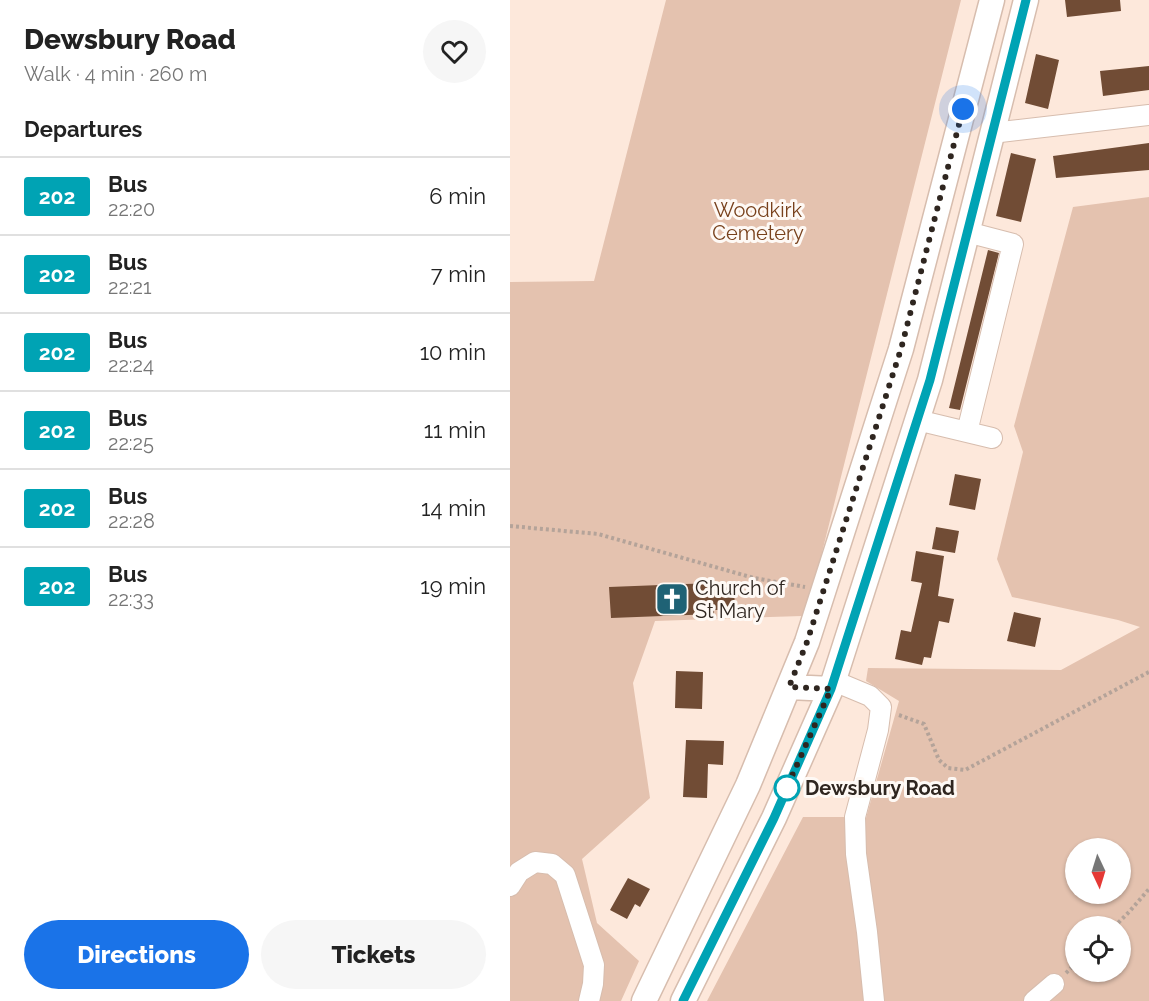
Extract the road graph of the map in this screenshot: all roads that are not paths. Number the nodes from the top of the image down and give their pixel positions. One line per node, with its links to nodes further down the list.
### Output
1 (992, 0): 10 (main road)
2 (1026, 0): 4 (main road)
3 (1149, 115): 4 (street)
4 (992, 133): 5 (main road)
5 (967, 232): 6 (main road); 7 (street)
6 (917, 420): 7 (street); 9 (main road)
7 (967, 432): 8 (street)
8 (992, 438)
9 (832, 685): 10 (main road); 15 (main road); 16 (street)
10 (789, 687): 14 (main road)
11 (510, 886): 13 (street)
12 (1054, 984): 17 (street)
13 (589, 1001)
14 (644, 1001)
15 (683, 1001)
16 (874, 1001)
17 (1034, 1001)

